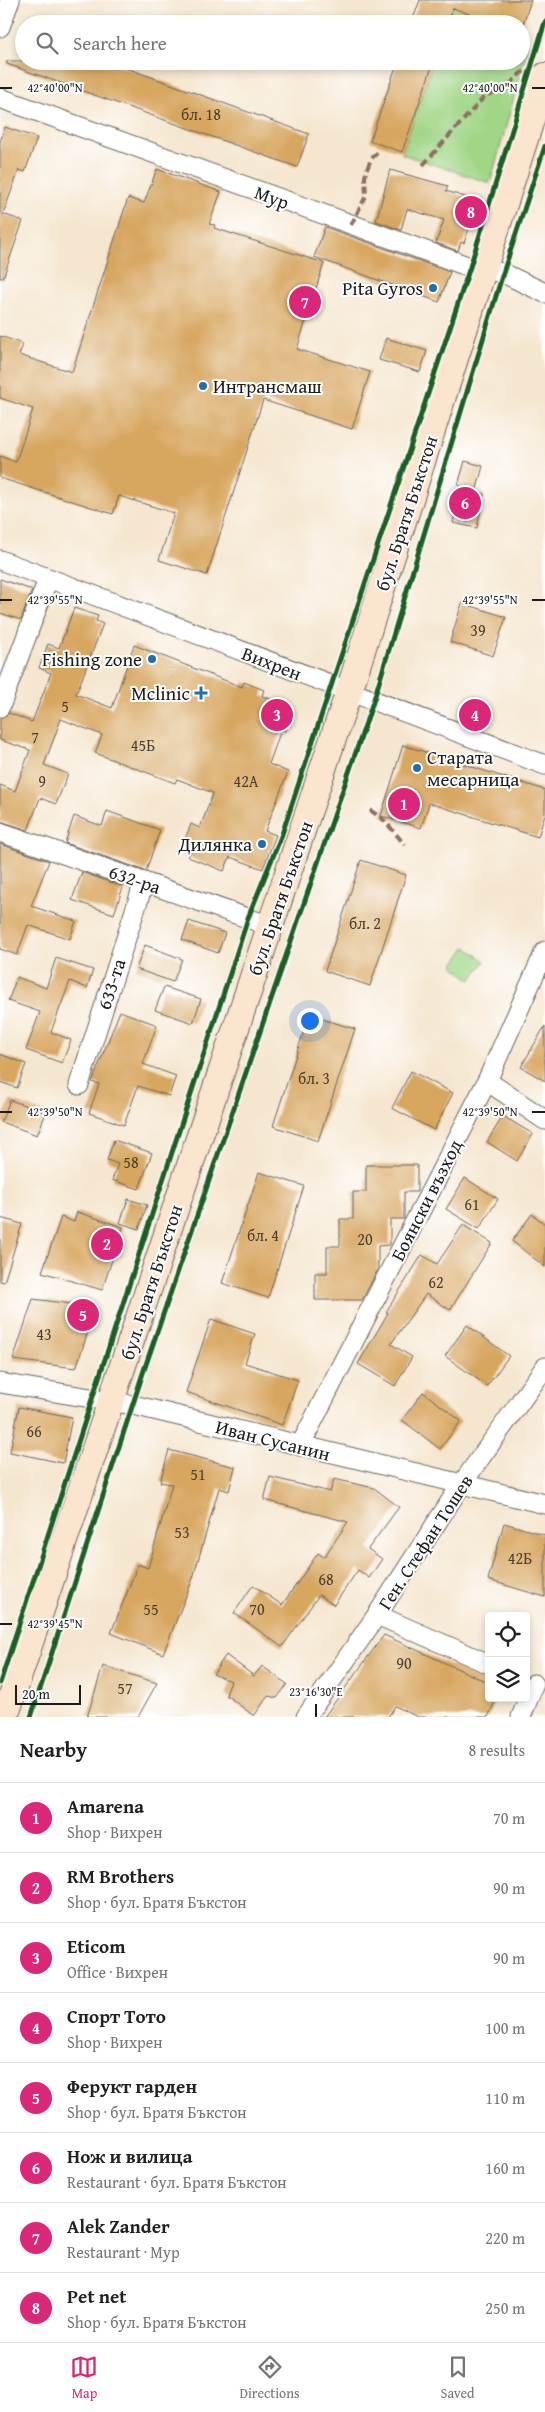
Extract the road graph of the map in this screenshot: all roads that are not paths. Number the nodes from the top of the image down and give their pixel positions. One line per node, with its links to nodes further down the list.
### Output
1 (10, 0): 2 (street)
2 (0, 27)
3 (545, 76): 5 (street, бул. Братя Бъкстон)
4 (0, 98): 5 (street, Мур)
5 (484, 270): 6 (street, Мур); 9 (street, бул. Братя Бъкстон)
6 (545, 293)
7 (0, 560): 8 (street, Вихрен)
8 (48, 578): 9 (street, Вихрен); 10 (street)
9 (349, 691): 11 (street, Вихрен); 14 (street, бул. Братя Бъкстон)
10 (0, 707)
11 (545, 765)
12 (0, 832): 13 (street, 632-ра)
13 (144, 882): 14 (street, 632-ра); 17 (street, 633-та)
14 (270, 926): 21 (street, бул. Братя Бъкстон)
15 (545, 952): 16 (street, Боянски възход)
16 (487, 1081): 18 (street); 22 (street, Боянски възход)
17 (79, 1085)
18 (545, 1120)
19 (545, 1367): 23 (street, Ген. Стефан Тошев)
20 (0, 1383): 21 (street, Иван Сусанин)
21 (111, 1402): 22 (street, Иван Сусанин); 28 (street, бул. Братя Бъкстон)
22 (300, 1446): 23 (street, Иван Сусанин)
23 (462, 1484): 24 (street, Иван Сусанин); 25 (street, Ген. Стефан Тошев)
24 (545, 1504)
25 (377, 1615): 26 (street); 29 (street, Ген. Стефан Тошев)
26 (485, 1662)
27 (535, 1684): 30 (street)
28 (5, 1717)
29 (306, 1717)
30 (521, 1717)

